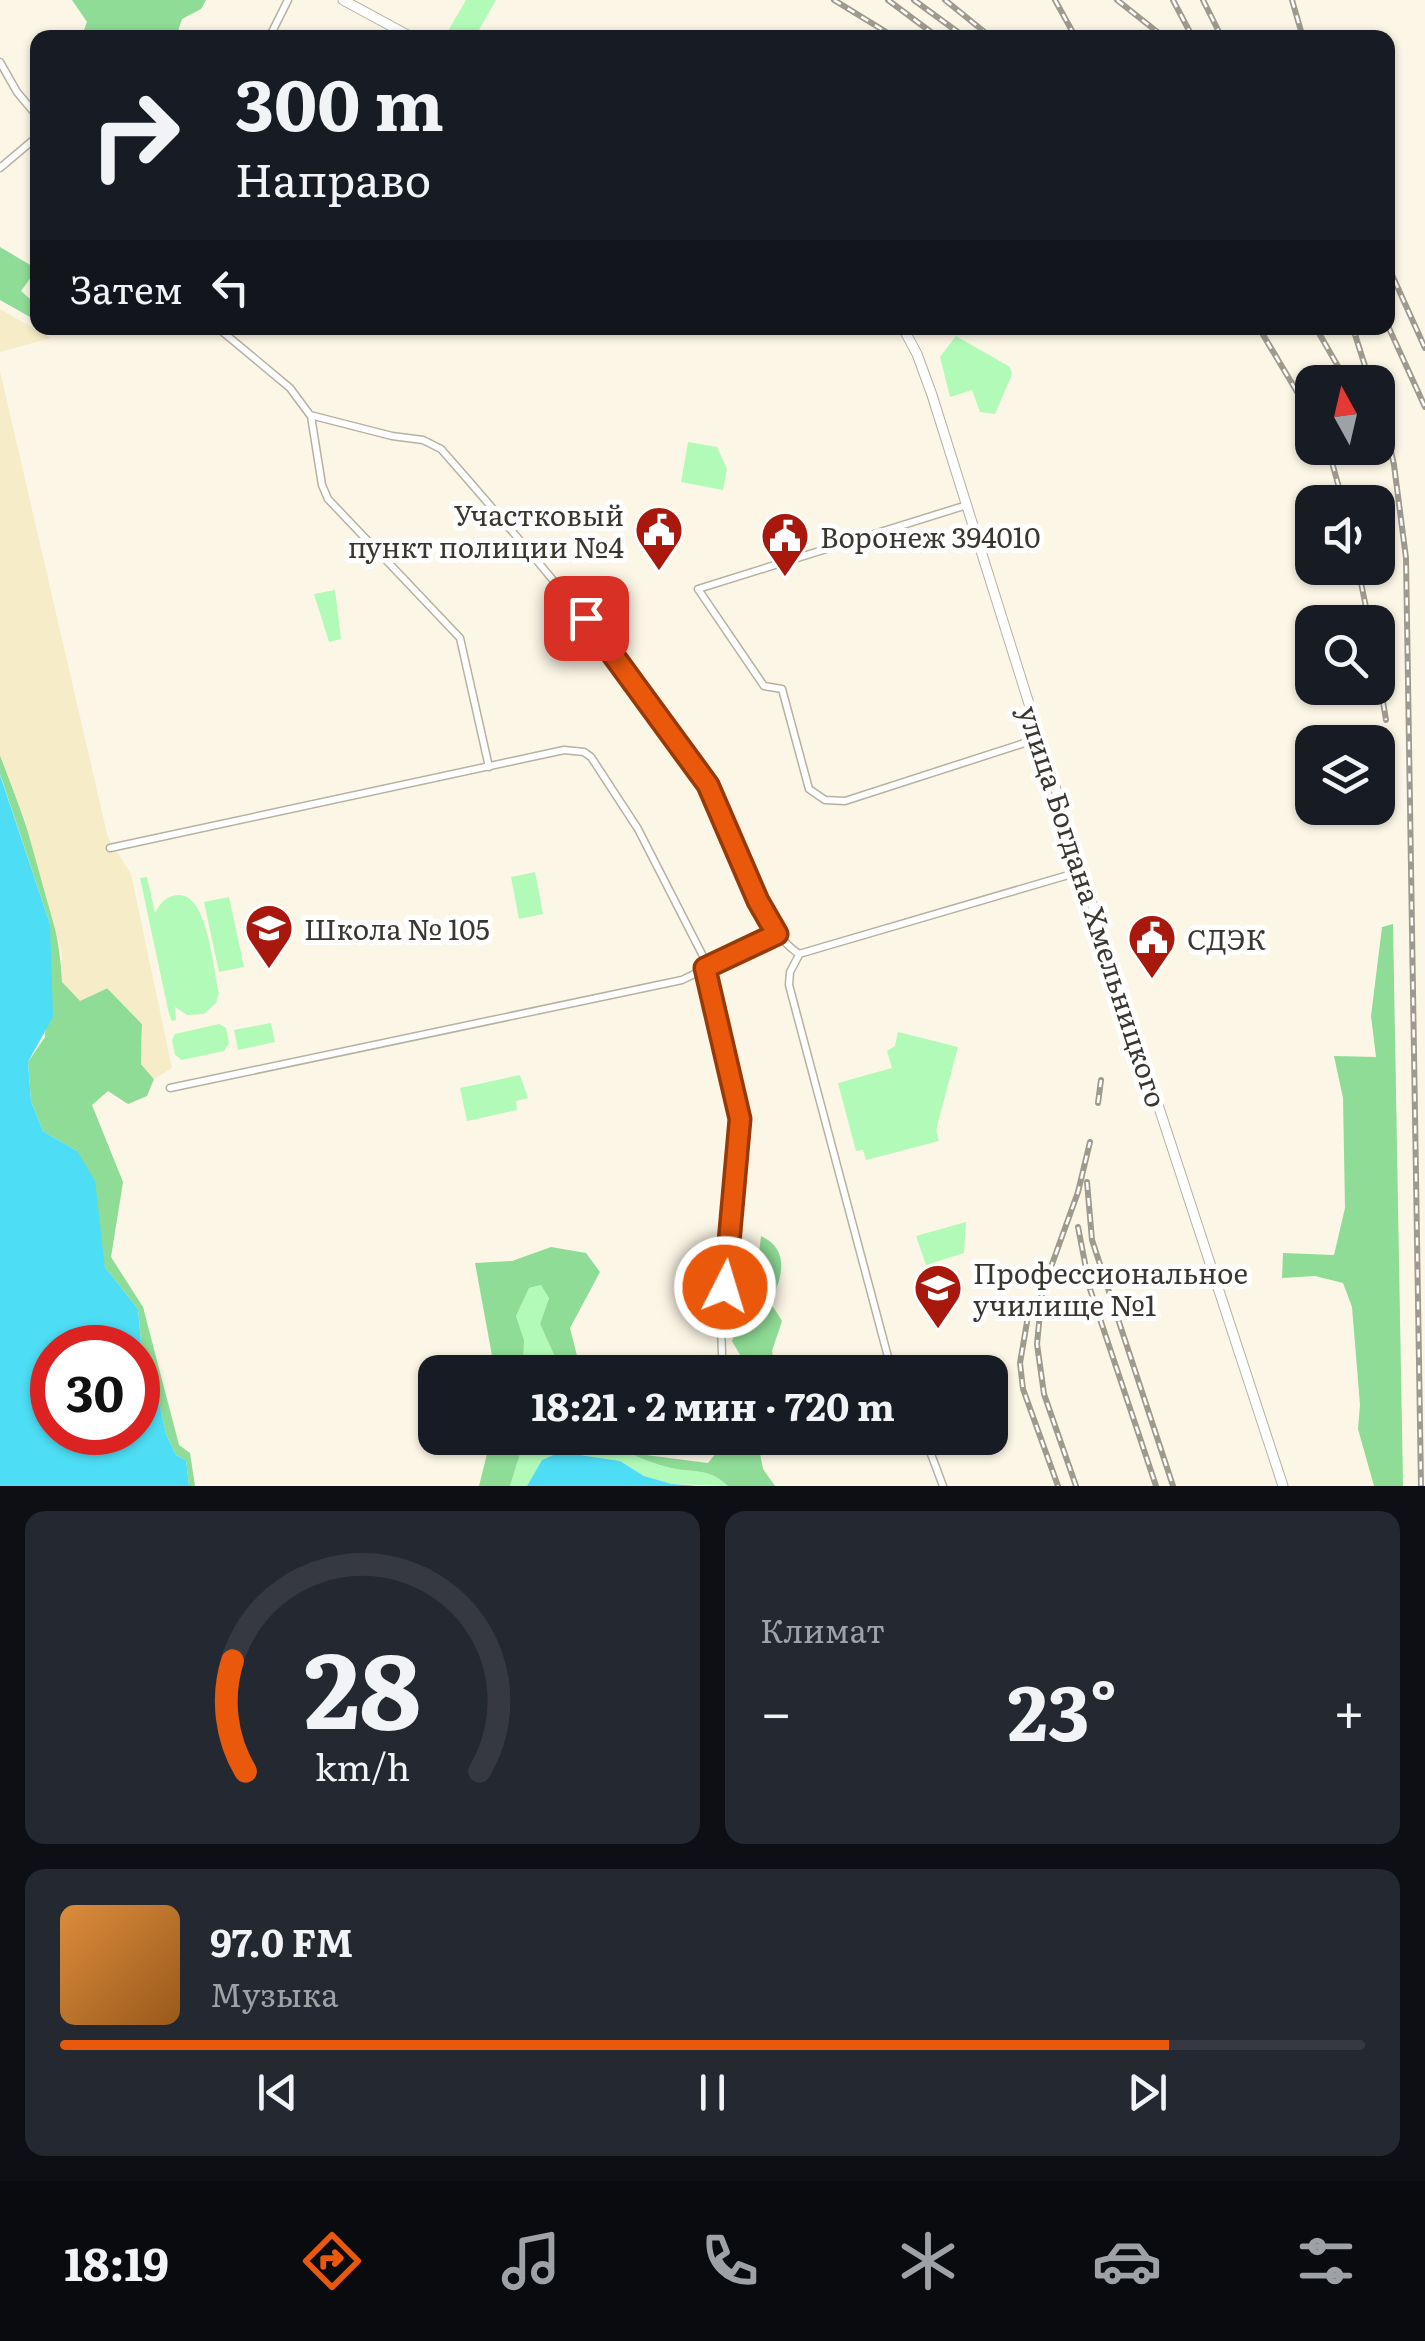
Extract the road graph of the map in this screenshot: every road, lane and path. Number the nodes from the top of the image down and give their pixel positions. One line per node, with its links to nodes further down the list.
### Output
1 (288, 0): 3 (street)
2 (344, 0): 4 (main road)
3 (273, 30)
4 (398, 30)
5 (0, 62): 6 (street)
6 (30, 107)
7 (30, 143): 8 (street)
8 (0, 168)
9 (226, 335): 11 (street)
10 (906, 335): 12 (main road, улица Богдана Хмельницкого)
11 (310, 415): 14 (street); 17 (street)
12 (967, 506): 13 (main road, улица Богдана Хмельницкого); 13 (street)
13 (1040, 738): 16 (main road, улица Богдана Хмельницкого)
14 (489, 766): 15 (street); 19 (street)
15 (110, 848)
16 (1082, 871): 18 (street); 26 (main road, улица Богдана Хмельницкого)
17 (777, 934): 18 (street); 19 (street)
18 (799, 954): 23 (street)
19 (714, 963): 20 (street)
20 (705, 968): 21 (street); 22 (street)
21 (170, 1088)
22 (722, 1354)
23 (888, 1355)
24 (932, 1455): 25 (street)
25 (943, 1486)
26 (1284, 1486)

